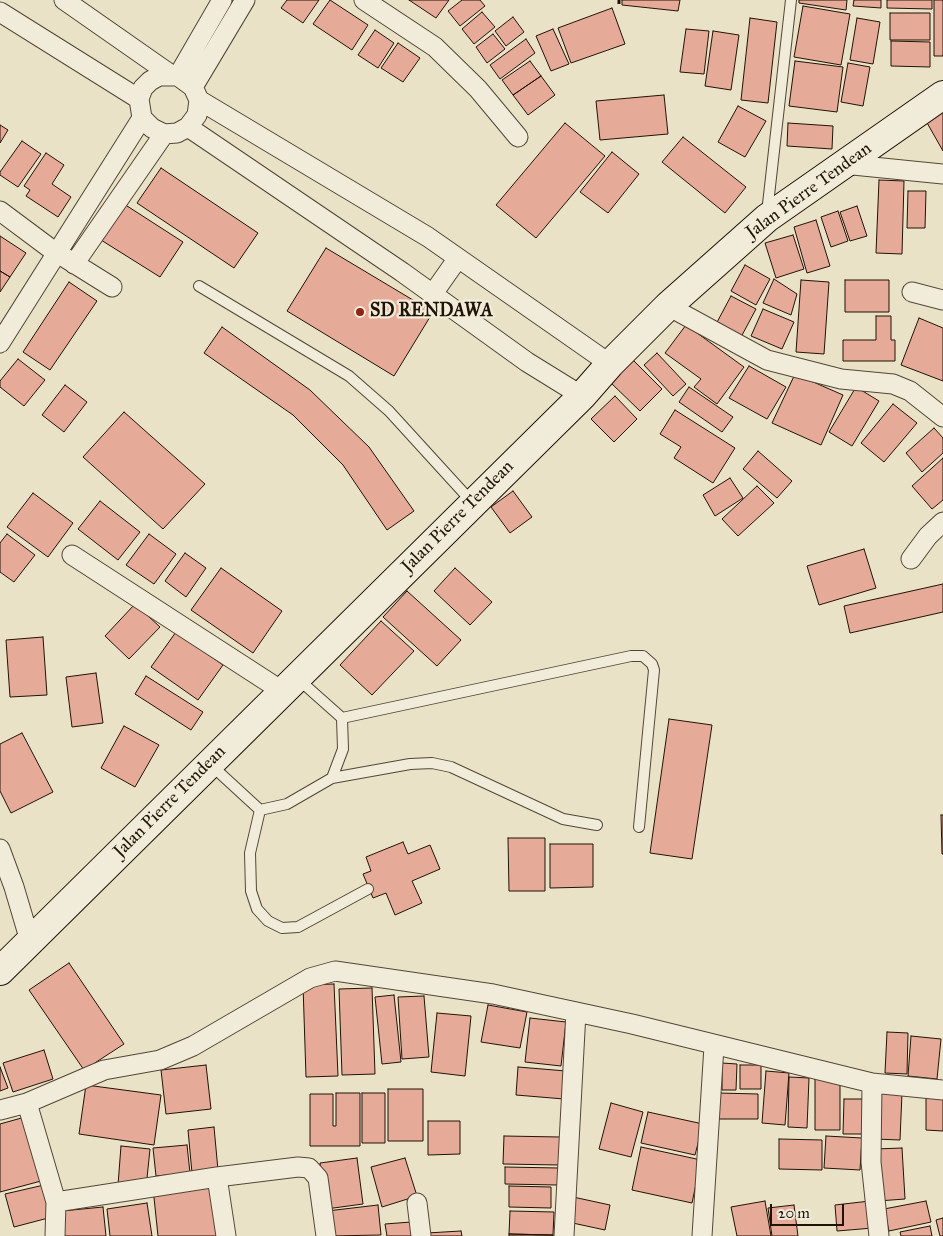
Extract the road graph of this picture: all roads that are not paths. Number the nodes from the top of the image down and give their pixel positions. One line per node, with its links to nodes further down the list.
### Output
1 (64, 0): 8 (street)
2 (222, 0): 8 (street)
3 (245, 0): 9 (street)
4 (364, 0): 6 (street)
5 (791, 0): 19 (lane)
6 (387, 6): 15 (street)
7 (0, 12): 11 (street)
8 (174, 75): 9 (street); 11 (street)
9 (196, 93): 13 (street); 21 (street)
10 (943, 95): 16 (street, Jalan Pierre Tendean)
11 (140, 99): 12 (street)
12 (142, 118): 14 (street); 20 (street)
13 (188, 127): 14 (street); 26 (street)
14 (164, 134): 22 (street)
15 (518, 137)
16 (844, 164): 17 (street); 19 (street, Jalan Pierre Tendean)
17 (943, 174)
18 (0, 211): 20 (street)
19 (767, 218): 28 (street, Jalan Pierre Tendean)
20 (57, 252): 22 (street); 29 (street)
21 (458, 258): 26 (street); 30 (street)
22 (74, 264): 24 (street)
23 (199, 286): 33 (lane)
24 (112, 287)
25 (912, 292): 27 (street)
26 (432, 295): 31 (street)
27 (943, 300)
28 (668, 306): 30 (street, Jalan Pierre Tendean); 32 (street)
29 (0, 343)
30 (610, 364): 31 (street, Jalan Pierre Tendean)
31 (582, 396): 33 (street, Jalan Pierre Tendean)
32 (943, 417)
33 (472, 502): 37 (street, Jalan Pierre Tendean)
34 (943, 522): 36 (street)
35 (72, 555): 37 (street)
36 (911, 559)
37 (289, 684): 38 (lane); 39 (street, Jalan Pierre Tendean)
38 (342, 718): 40 (lane); 43 (lane)
39 (209, 763): 41 (lane); 46 (street, Jalan Pierre Tendean)
40 (332, 778): 41 (lane); 42 (lane)
41 (260, 810): 45 (lane)
42 (597, 825)
43 (639, 827)
44 (0, 849): 46 (street)
45 (368, 890)
46 (30, 941): 47 (street, Jalan Pierre Tendean)
47 (0, 971)
48 (576, 1012): 49 (street); 52 (street); 61 (street)
49 (714, 1046): 50 (street); 62 (street)
50 (872, 1083): 51 (street); 63 (street)
51 (943, 1090)
52 (27, 1103): 53 (street); 55 (street)
53 (0, 1110)
54 (217, 1177): 55 (street); 58 (street); 59 (street)
55 (56, 1202): 57 (street)
56 (417, 1203): 60 (street)
57 (54, 1236)
58 (226, 1236)
59 (326, 1236)
60 (421, 1236)
61 (564, 1236)
62 (702, 1236)
63 (880, 1236)

